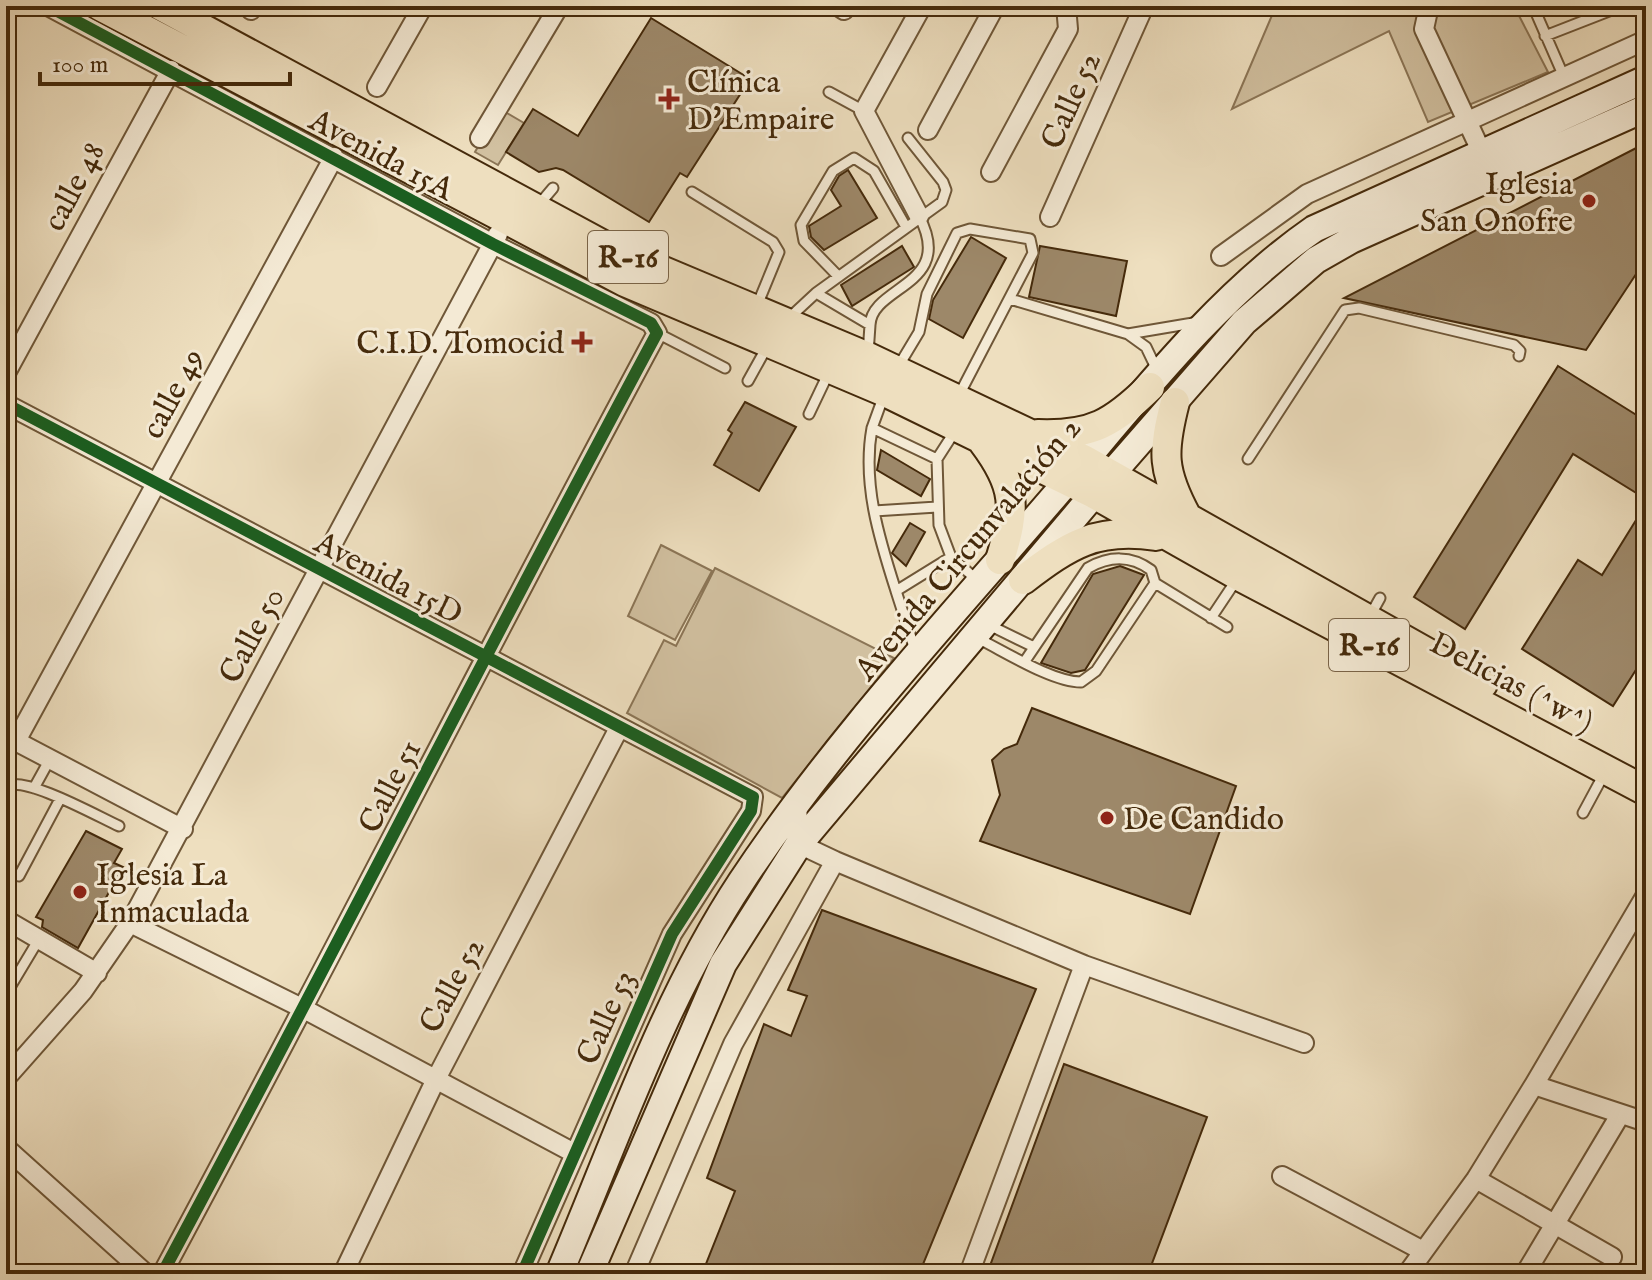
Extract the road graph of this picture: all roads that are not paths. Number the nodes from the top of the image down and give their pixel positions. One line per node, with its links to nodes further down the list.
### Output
1 (48, 6): 15 (street, Avenida 15A)
2 (100, 6): 32 (main road, R-16)
3 (161, 6): 32 (main road, R-16)
4 (423, 6): 18 (street)
5 (559, 6): 24 (street)
6 (922, 6): 21 (street)
7 (995, 6): 23 (street)
8 (1066, 6): 28 (street)
9 (1144, 6): 31 (street, Calle 52)
10 (1429, 6): 22 (street)
11 (1533, 6): 13 (lane)
12 (1622, 6): 13 (lane)
13 (1545, 36): 16 (lane)
14 (1646, 40): 16 (street)
15 (171, 70): 27 (street, Avenida 15A); 48 (street, calle 48)
16 (1564, 77): 22 (street)
17 (1646, 79): 26 (main road, Avenida Circunvalación 2)
18 (377, 87)
19 (829, 92): 21 (lane)
20 (1646, 108): 53 (main road, Avenida Circunvalación 2)
21 (864, 111): 33 (street)
22 (1467, 121): 26 (street); 34 (street)
23 (928, 130)
24 (480, 138)
25 (908, 138): 33 (lane)
26 (1482, 153): 39 (main road, Avenida Circunvalación 2)
27 (334, 157): 32 (street, Avenida 15A); 63 (street, calle 49)
28 (991, 172)
29 (553, 188): 32 (lane)
30 (692, 192): 38 (lane)
31 (1050, 217)
32 (513, 218): 38 (main road, R-16); 41 (street, Avenida 15A); 42 (main road, R-16); 70 (street, Calle 50)
33 (913, 222): 35 (lane); 35 (lane); 40 (lane)
34 (1221, 256)
35 (838, 276): 36 (lane)
36 (816, 293): 40 (lane); 42 (lane)
37 (1010, 299): 43 (lane); 50 (lane); 52 (lane)
38 (755, 311): 42 (main road, R-16)
39 (1210, 320): 43 (lane); 51 (main road, Avenida Circunvalación 2)
40 (870, 325): 45 (lane)
41 (654, 328): 46 (lane); 80 (street, Calle 51)
42 (776, 333): 45 (main road, R-16); 47 (main road, R-16); 49 (lane)
43 (1128, 334): 51 (lane)
44 (1519, 356): 60 (lane)
45 (868, 357): 50 (main road, R-16)
46 (725, 368)
47 (831, 368): 50 (main road, R-16); 55 (lane)
48 (6, 373)
49 (748, 381)
50 (891, 381): 52 (main road, R-16); 56 (lane); 57 (main road, R-16)
51 (1154, 383): 58 (main road); 61 (main road, Avenida Circunvalación 2)
52 (958, 397): 58 (main road, R-16)
53 (1175, 402): 64 (main road, Avenida Circunvalación 2); 67 (main road)
54 (6, 404): 63 (street, Avenida 15D)
55 (809, 414)
56 (872, 428): 59 (lane); 66 (lane)
57 (969, 432): 59 (lane); 62 (main road, R-16); 69 (main road)
58 (1031, 433): 61 (main road, R-16)
59 (937, 459): 65 (lane)
60 (1248, 459)
61 (1085, 460): 62 (main road, Avenida Circunvalación 2); 64 (main road, R-16)
62 (1067, 482): 64 (main road, R-16); 69 (main road, Avenida Circunvalación 2)
63 (158, 484): 70 (street, Avenida 15D); 84 (street, calle 49)
64 (1103, 484): 67 (main road, Delicias (^w^) / R-16); 72 (main road, Avenida Circunvalación 2)
65 (937, 507): 66 (lane); 68 (lane)
66 (874, 511): 75 (lane)
67 (1178, 528): 71 (main road, Delicias (^w^) / R-16); 72 (main road); 87 (main road, Delicias (^w^) / R-16)
68 (951, 557): 73 (lane); 75 (lane)
69 (1000, 560): 73 (main road, Avenida Circunvalación 2)
70 (320, 569): 80 (street, Avenida 15D); 96 (street, Calle 50)
71 (1239, 576): 76 (lane); 86 (main road, Delicias (^w^) / R-16)
72 (1023, 580): 78 (main road, Avenida Circunvalación 2)
73 (980, 582): 81 (main road, Avenida Circunvalación 2)
74 (1155, 583): 76 (lane); 79 (lane); 82 (lane)
75 (896, 591): 81 (lane)
76 (1211, 618): 77 (lane)
77 (1227, 627)
78 (980, 630): 79 (lane); 82 (lane); 97 (main road, Avenida Circunvalación 2)
79 (1034, 647): 82 (lane)
80 (484, 656): 83 (street, Avenida 15D); 107 (street, Calle 51)
81 (917, 656): 93 (main road, Avenida Circunvalación 2)
82 (1025, 661)
83 (619, 728): 91 (street, Avenida 15D); 110 (street, Calle 52)
84 (11, 739): 85 (street)
85 (50, 759): 89 (lane); 96 (street)
86 (1606, 770): 90 (main road, Delicias (^w^) / R-16); 94 (lane)
87 (1646, 772)
88 (6, 786): 89 (lane)
89 (34, 788): 92 (lane)
90 (1646, 791)
91 (749, 793): 115 (street, Calle 53)
92 (60, 799): 95 (lane); 99 (lane)
93 (797, 804): 97 (street); 125 (main road, Avenida Circunvalación 2)
94 (1583, 813)
95 (119, 826)
96 (183, 829): 102 (street, Calle 50)
97 (799, 844): 98 (street); 126 (main road, Avenida Circunvalación 2)
98 (835, 861): 104 (street); 127 (street)
99 (19, 876)
100 (1646, 895): 111 (street)
101 (6, 920): 103 (street)
102 (130, 923): 105 (street, Calle 50); 107 (street)
103 (39, 939): 105 (street); 106 (lane)
104 (1084, 965): 108 (street); 128 (street)
105 (97, 973): 109 (street, Calle 50)
106 (6, 994)
107 (304, 1009): 110 (street); 122 (street, Calle 51)
108 (1304, 1043)
109 (6, 1078)
110 (436, 1079): 115 (street); 123 (street, Calle 52)
111 (1534, 1085): 112 (street); 117 (street)
112 (1620, 1115): 113 (street); 118 (street)
113 (1646, 1122)
114 (6, 1148): 121 (street)
115 (574, 1153): 124 (street, Calle 53)
116 (1282, 1176): 119 (street)
117 (1476, 1179): 118 (street); 119 (street)
118 (1556, 1223): 120 (street); 130 (street)
119 (1423, 1251): 129 (street)
120 (1612, 1257)
121 (146, 1274)
122 (162, 1274)
123 (343, 1274)
124 (522, 1274)
125 (559, 1274)
126 (589, 1274)
127 (634, 1274)
128 (969, 1274)
129 (1407, 1274)
130 (1525, 1274)

